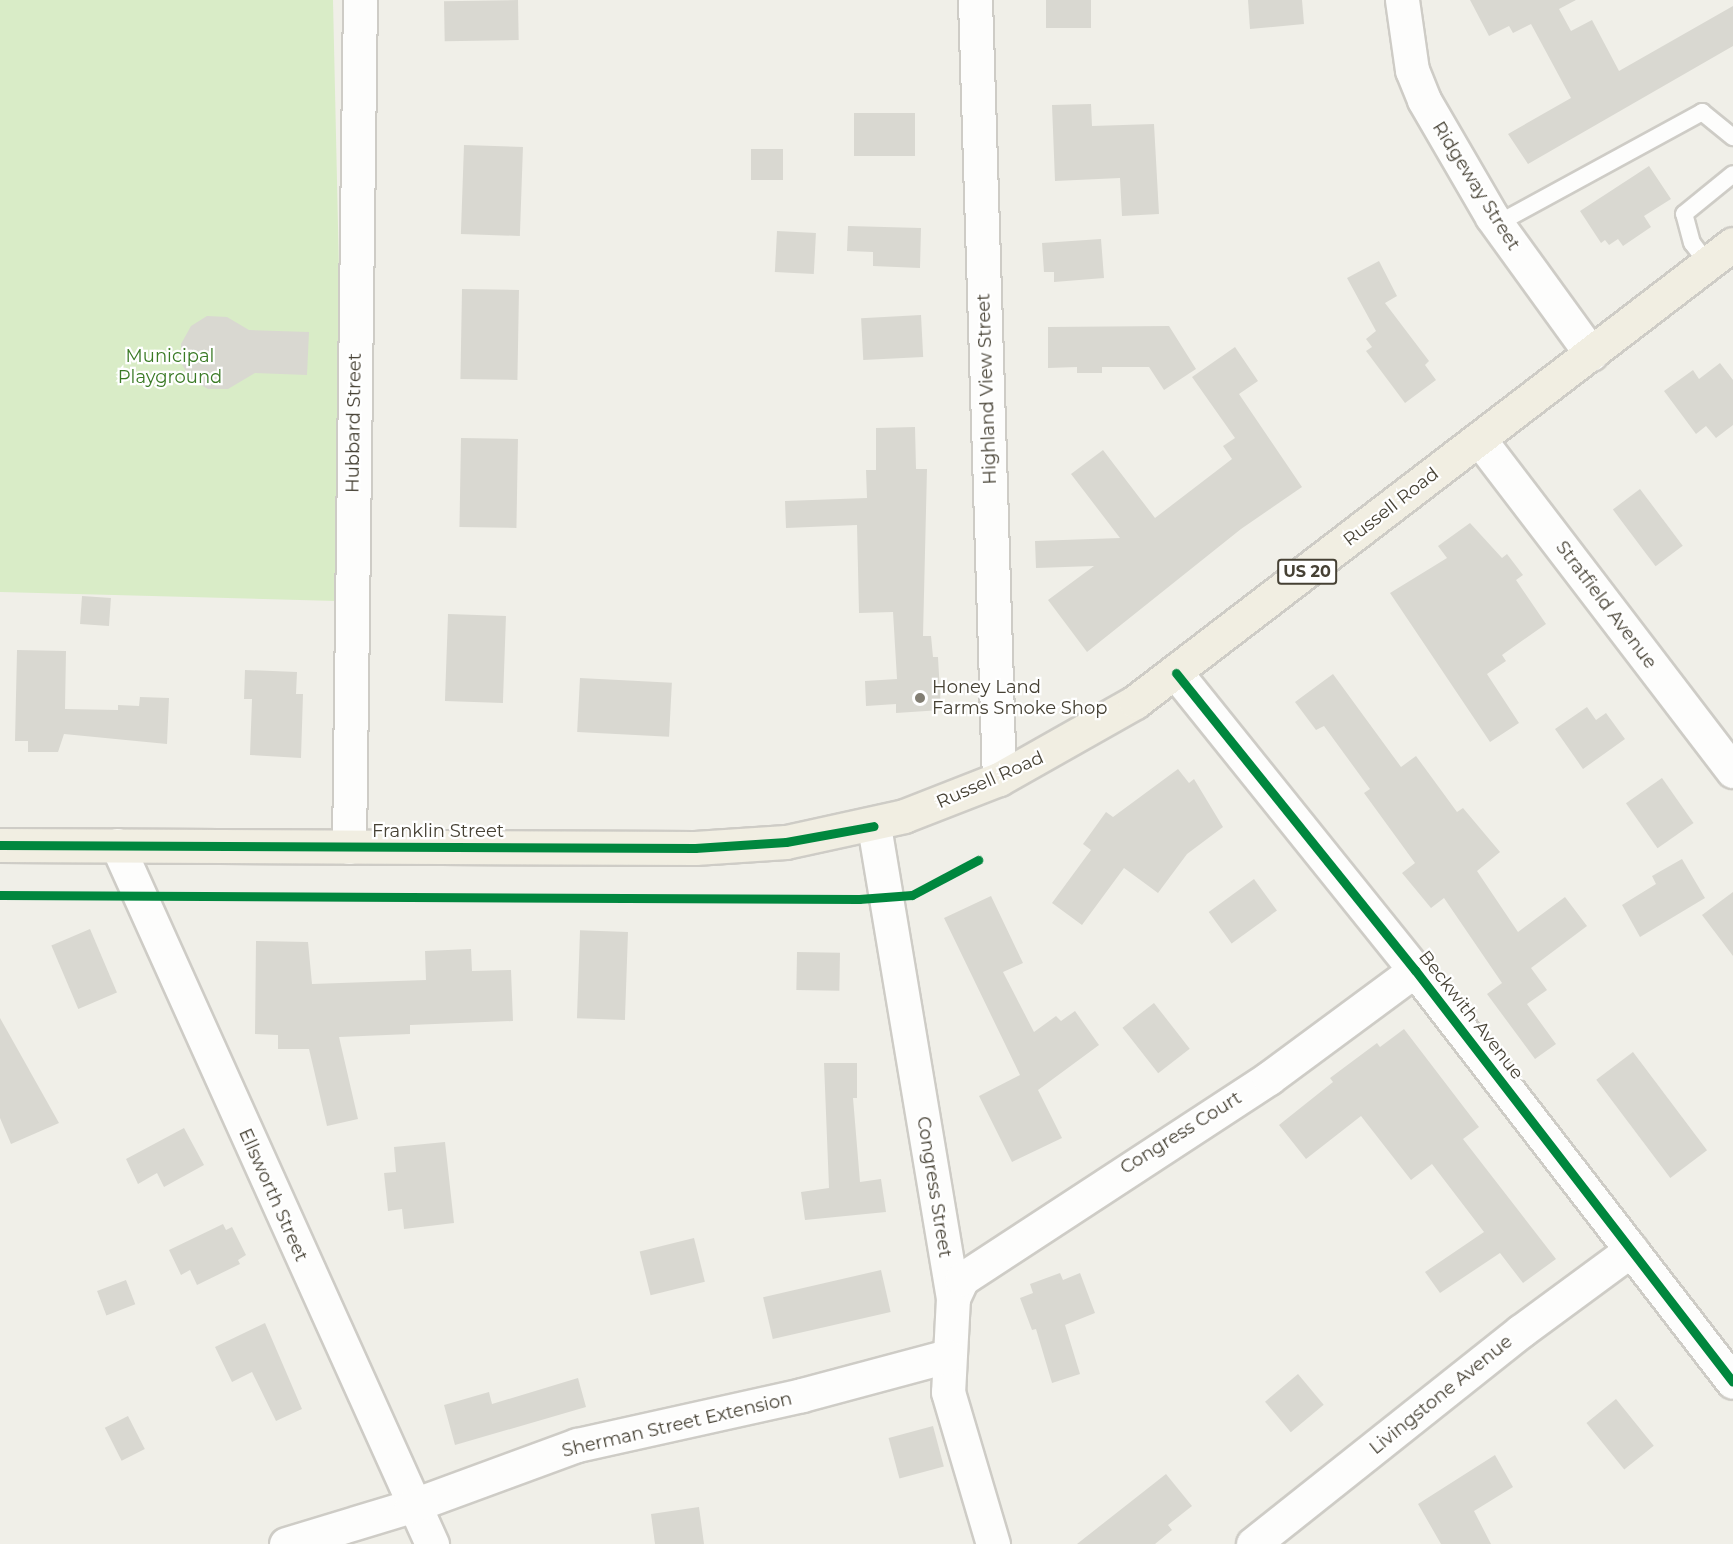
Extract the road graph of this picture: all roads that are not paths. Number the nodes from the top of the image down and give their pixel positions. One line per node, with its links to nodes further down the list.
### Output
1 (360, 0): 16 (street, Hubbard Street)
2 (975, 0): 12 (street, Highland View Street)
3 (1402, 0): 6 (street, Ridgeway Street)
4 (1733, 137): 6 (lane)
5 (1733, 174): 7 (lane)
6 (1497, 224): 8 (street, Ridgeway Street)
7 (1720, 254): 8 (main road, Russell Road / US 20)
8 (1591, 354): 9 (main road, Russell Road / US 20)
9 (1479, 439): 10 (main road, Russell Road / US 20); 11 (street, Stratfield Avenue)
10 (1176, 673): 12 (main road, Russell Road / US 20); 17 (street, Beckwith Avenue)
11 (1733, 771)
12 (999, 779): 13 (main road, Russell Road / US 20)
13 (874, 826): 16 (main road, Franklin Street / US 20); 19 (street, Congress Street)
14 (0, 845): 15 (main road, Franklin Street / US 20)
15 (117, 845): 16 (main road, Franklin Street / US 20); 22 (street, Ellsworth Street)
16 (349, 847)
17 (1415, 970): 18 (street, Beckwith Avenue); 19 (street, Congress Court)
18 (1631, 1250): 21 (street, Beckwith Avenue); 26 (street, Livingstone Avenue)
19 (953, 1298): 20 (street, Congress Street)
20 (948, 1356): 22 (street, Sherman Street Extension); 25 (street, Congress Street)
21 (1733, 1382)
22 (411, 1506): 23 (street, Sherman Street Extension); 24 (street, Ellsworth Street)
23 (286, 1544)
24 (432, 1544)
25 (993, 1544)
26 (1253, 1544)

